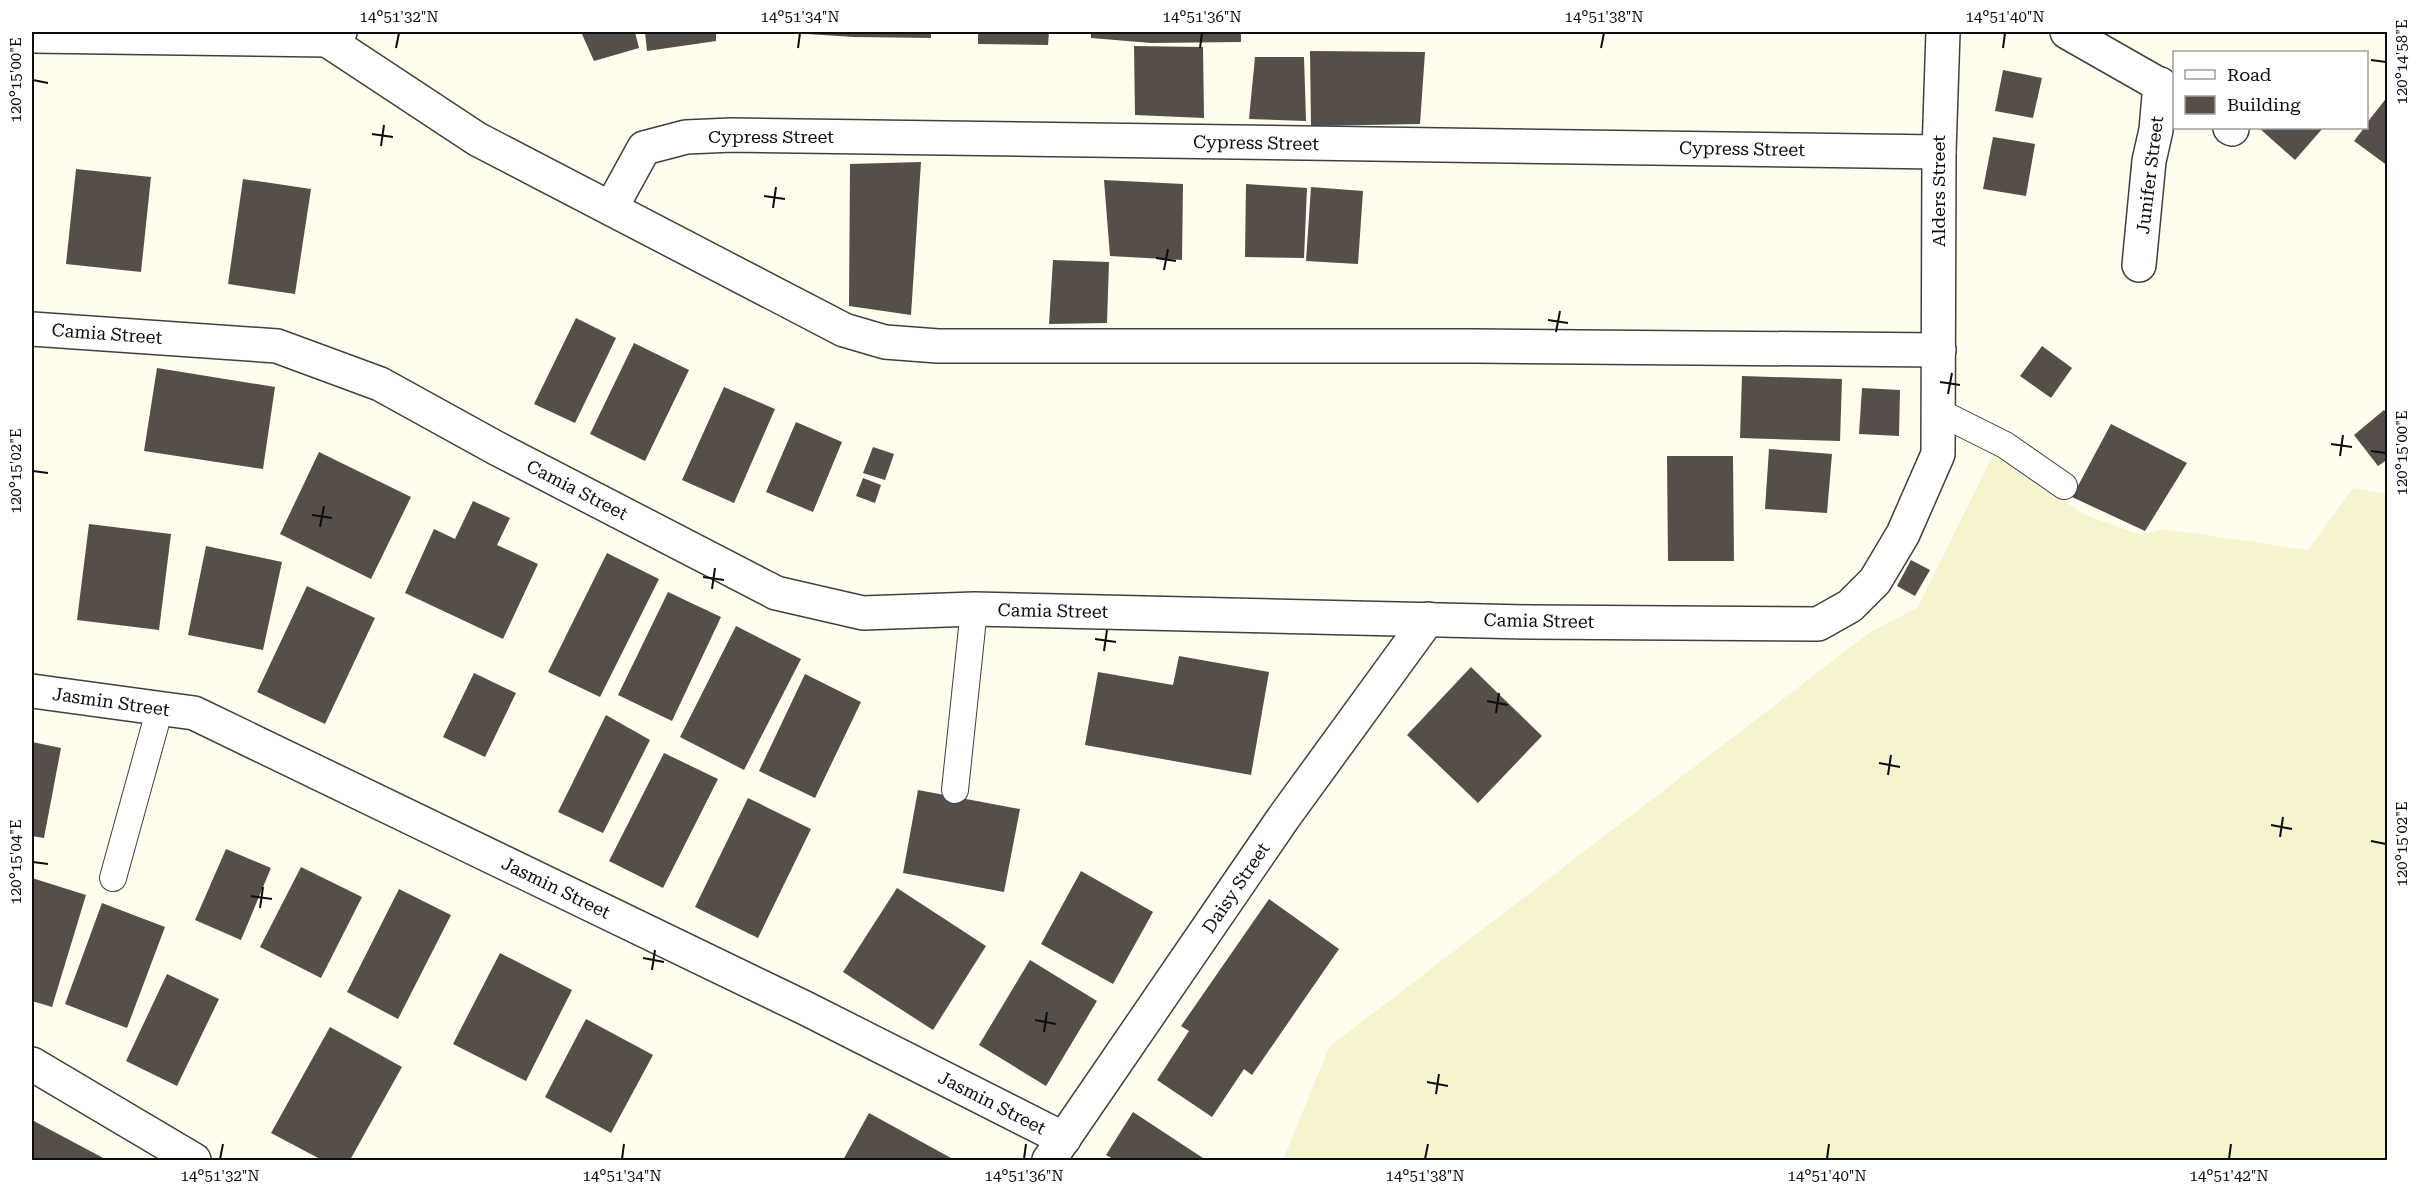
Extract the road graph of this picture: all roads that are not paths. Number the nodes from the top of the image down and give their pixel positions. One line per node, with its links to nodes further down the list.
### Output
1 (1943, 32): 6 (street, Alders Street)
2 (2067, 32): 5 (street)
3 (32, 36): 4 (street)
4 (334, 36): 7 (street)
5 (2167, 88): 8 (street, Junifer Street)
6 (1939, 152): 7 (street, Cypress Street); 10 (street, Alders Street)
7 (611, 208): 10 (street)
8 (2139, 265)
9 (32, 329): 13 (street, Camia Street)
10 (1939, 350): 11 (street, Camia Street)
11 (1940, 412): 12 (lane); 14 (street, Camia Street)
12 (2064, 486)
13 (974, 609): 14 (street, Camia Street); 17 (lane)
14 (1428, 619): 20 (street, Daisy Street)
15 (32, 691): 16 (street, Jasmin Street)
16 (160, 708): 18 (lane); 20 (street, Jasmin Street)
17 (955, 790)
18 (113, 878)
19 (32, 1064): 21 (street)
20 (1056, 1150)
21 (194, 1161)

